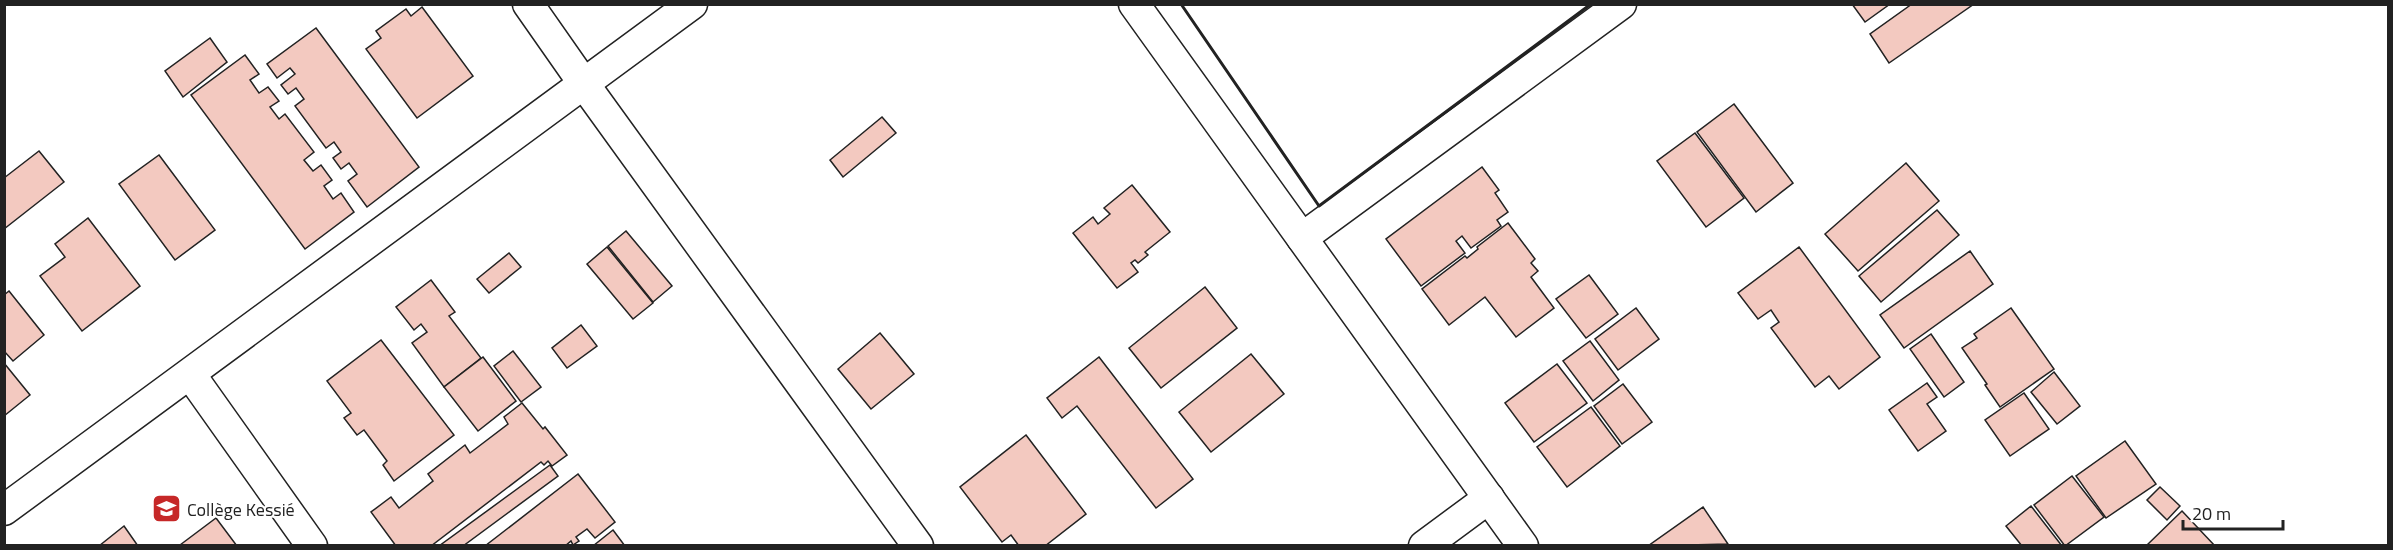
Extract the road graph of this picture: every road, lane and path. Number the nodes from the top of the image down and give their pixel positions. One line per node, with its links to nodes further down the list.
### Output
1 (528, 4): 5 (street)
2 (692, 4): 5 (street)
3 (1134, 4): 6 (street)
4 (1621, 4): 6 (street)
5 (584, 84): 7 (street); 11 (street)
6 (1302, 238): 8 (street)
7 (190, 374): 9 (street); 10 (street)
8 (1489, 498): 12 (street); 13 (street)
9 (4, 510)
10 (312, 546)
11 (918, 546)
12 (1424, 546)
13 (1523, 546)

